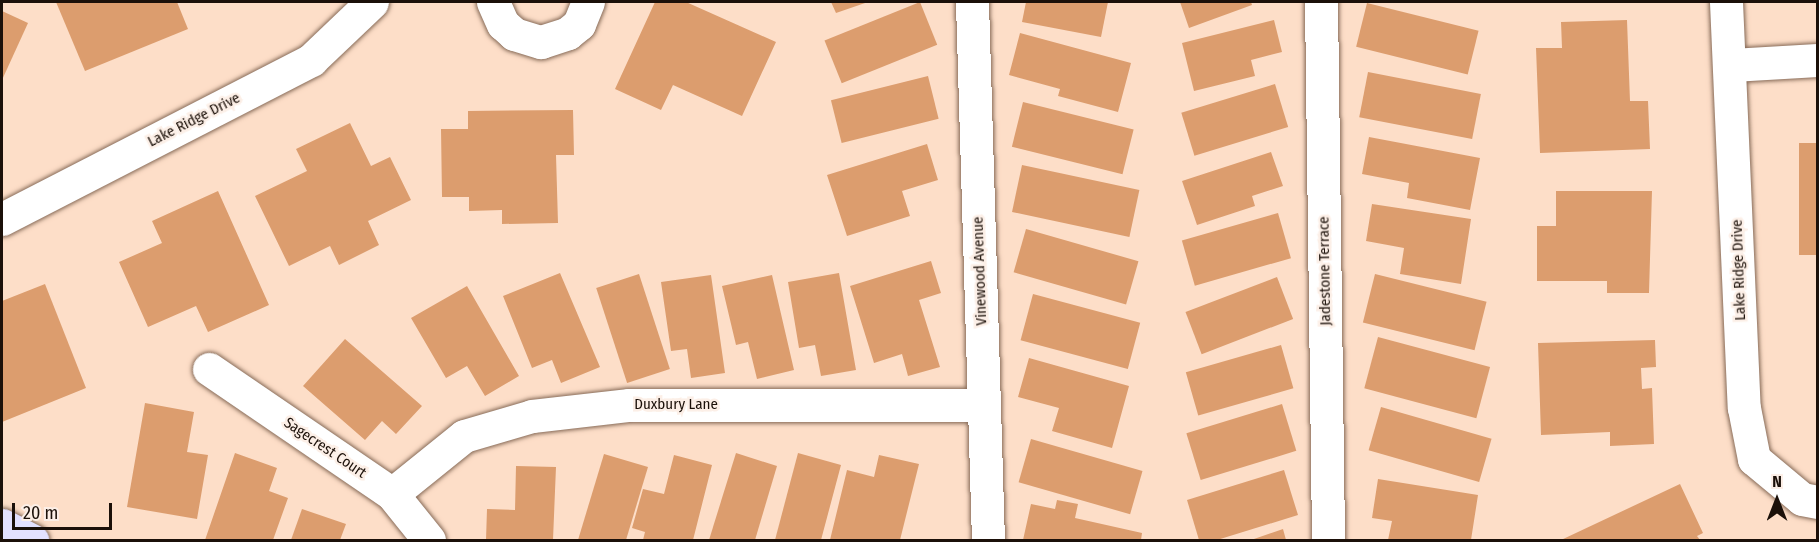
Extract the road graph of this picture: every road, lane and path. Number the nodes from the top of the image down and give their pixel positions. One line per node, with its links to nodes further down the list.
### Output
1 (372, 2): 9 (street, Lake Ridge Drive)
2 (493, 2): 3 (street)
3 (588, 2)
4 (972, 2): 11 (street, Vinewood Avenue)
5 (1321, 2): 18 (street, Jadestone Terrace)
6 (1726, 2): 8 (street, Lake Ridge Drive)
7 (1818, 60): 8 (street)
8 (1731, 65): 13 (street, Lake Ridge Drive)
9 (2, 219)
10 (209, 369): 12 (street, Sagecrest Court)
11 (984, 405): 12 (street, Duxbury Lane); 17 (street, Vinewood Avenue)
12 (392, 494): 16 (street, Sagecrest Court)
13 (1818, 502)
14 (2, 525): 15 (street)
15 (32, 540)
16 (429, 540)
17 (988, 540)
18 (1328, 540)

